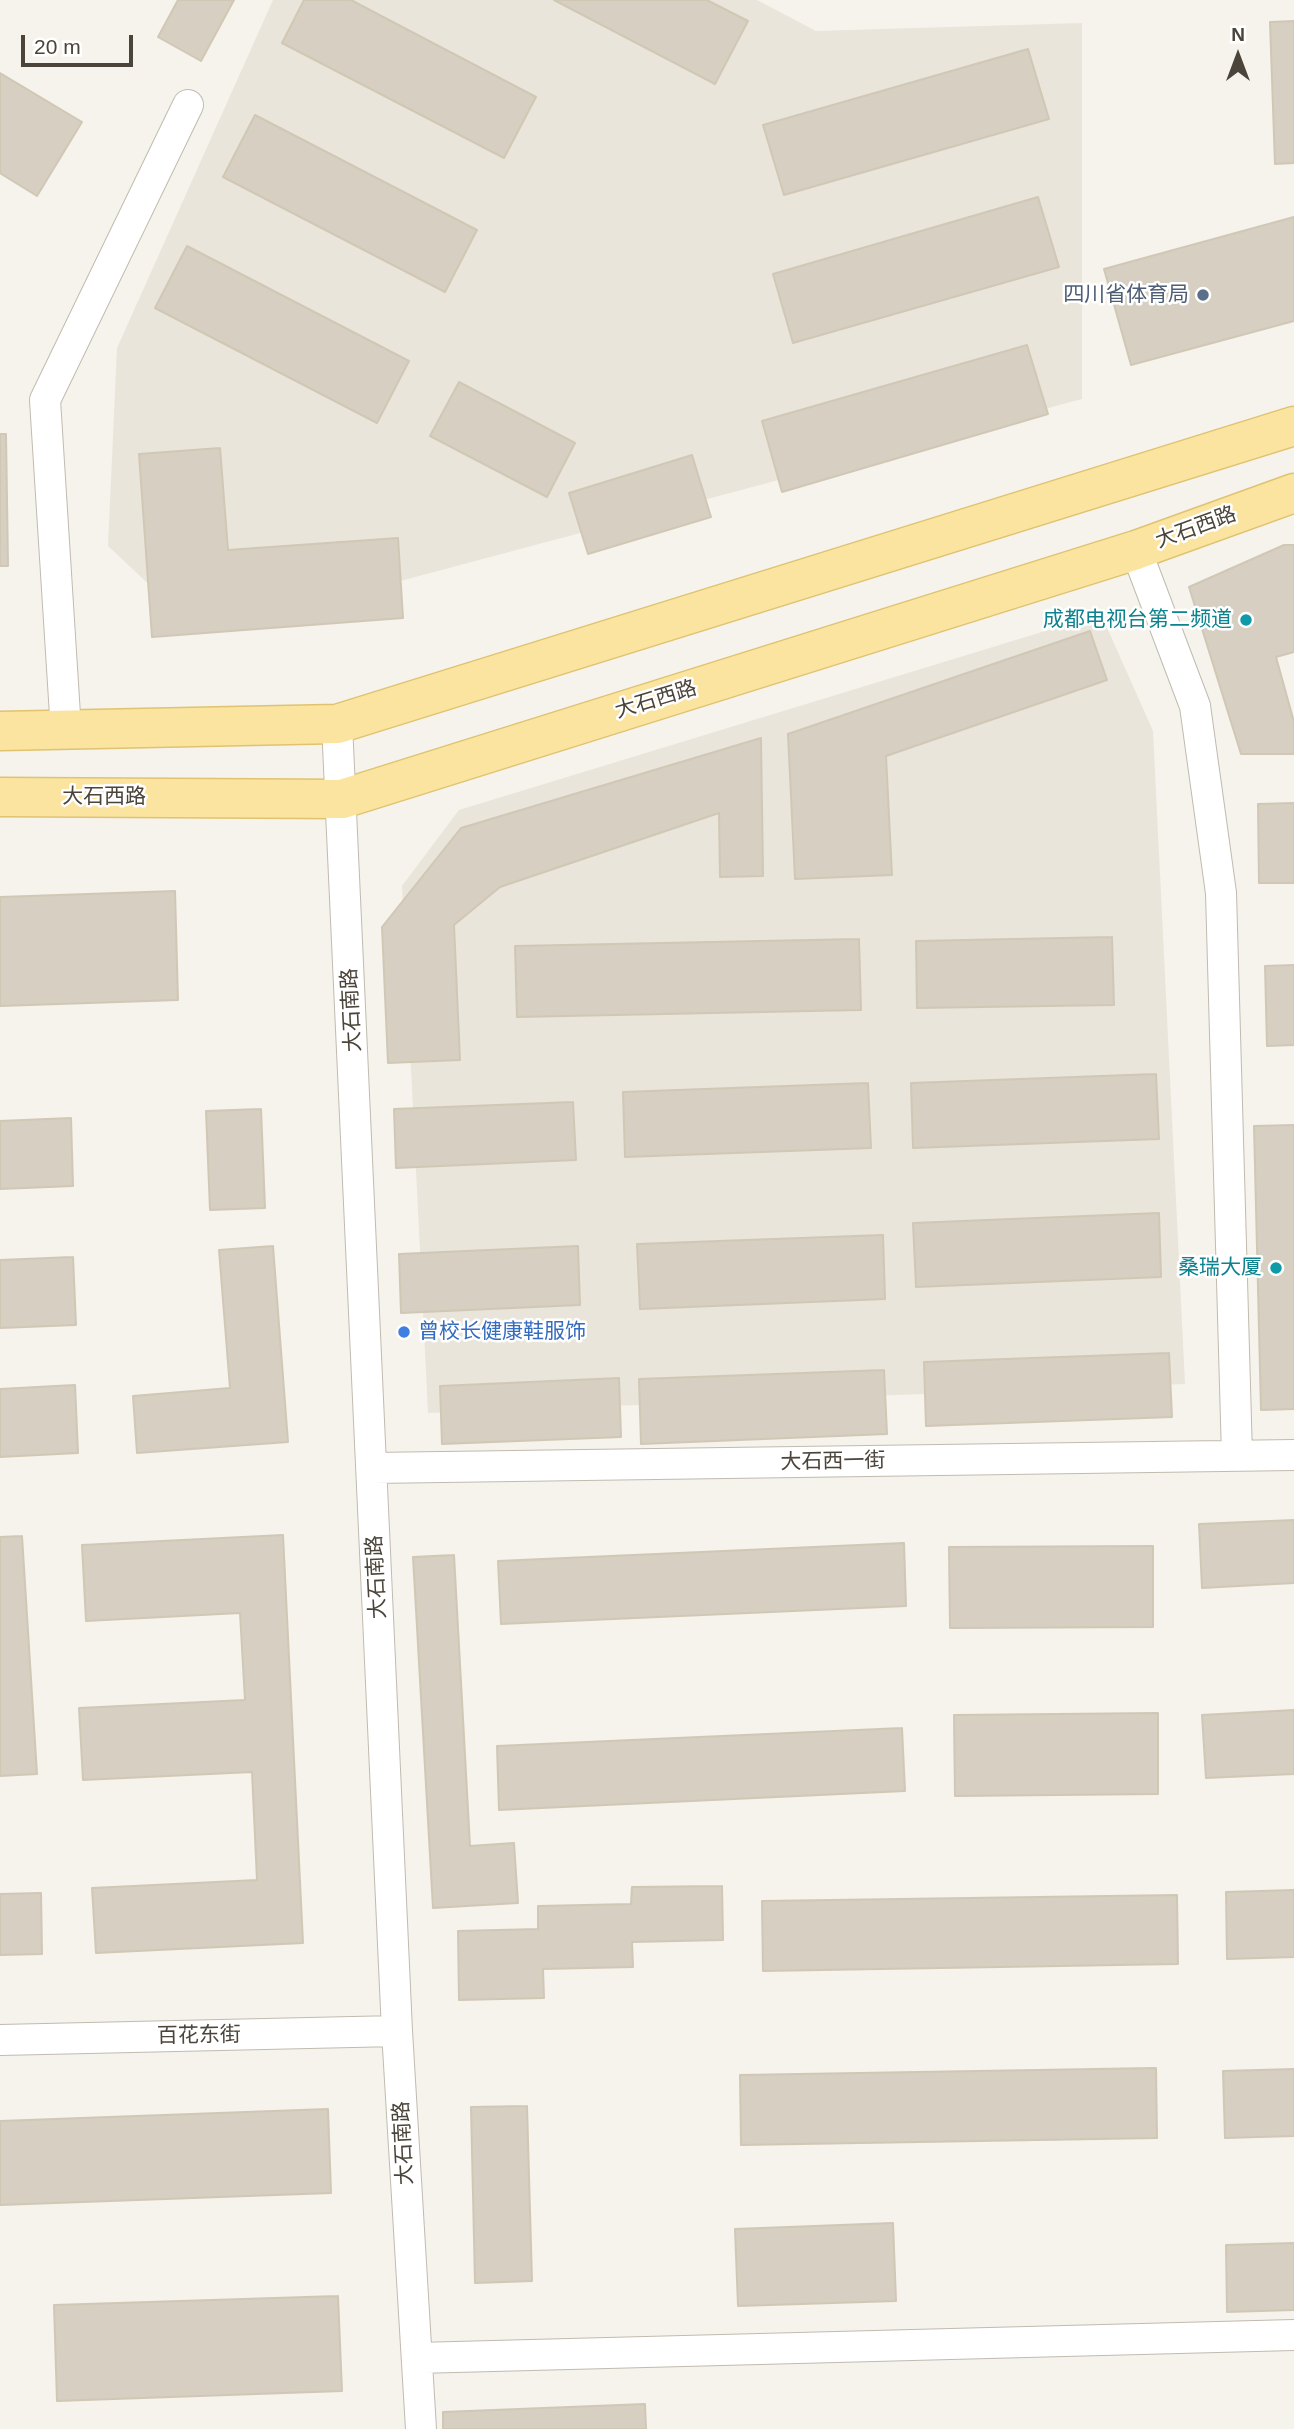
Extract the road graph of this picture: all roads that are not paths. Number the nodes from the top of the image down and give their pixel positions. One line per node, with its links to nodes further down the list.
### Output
1 (188, 105): 7 (street)
2 (1294, 426): 5 (main road)
3 (1294, 493): 4 (main road, 大石西路)
4 (1136, 550): 9 (main road, 大石西路); 11 (street)
5 (337, 724): 7 (main road); 9 (street, 大石南路)
6 (0, 731): 7 (main road)
7 (66, 731)
8 (0, 797): 9 (main road, 大石西路)
9 (342, 799): 12 (street, 大石南路)
10 (1294, 1455): 11 (street, 大石西一街)
11 (1237, 1456): 12 (street, 大石西一街)
12 (372, 1468): 13 (street, 大石南路)
13 (397, 2031): 14 (street, 百花东街); 16 (street, 大石南路)
14 (0, 2040)
15 (1294, 2334): 16 (street)
16 (417, 2358): 17 (street, 大石南路)
17 (421, 2429)

